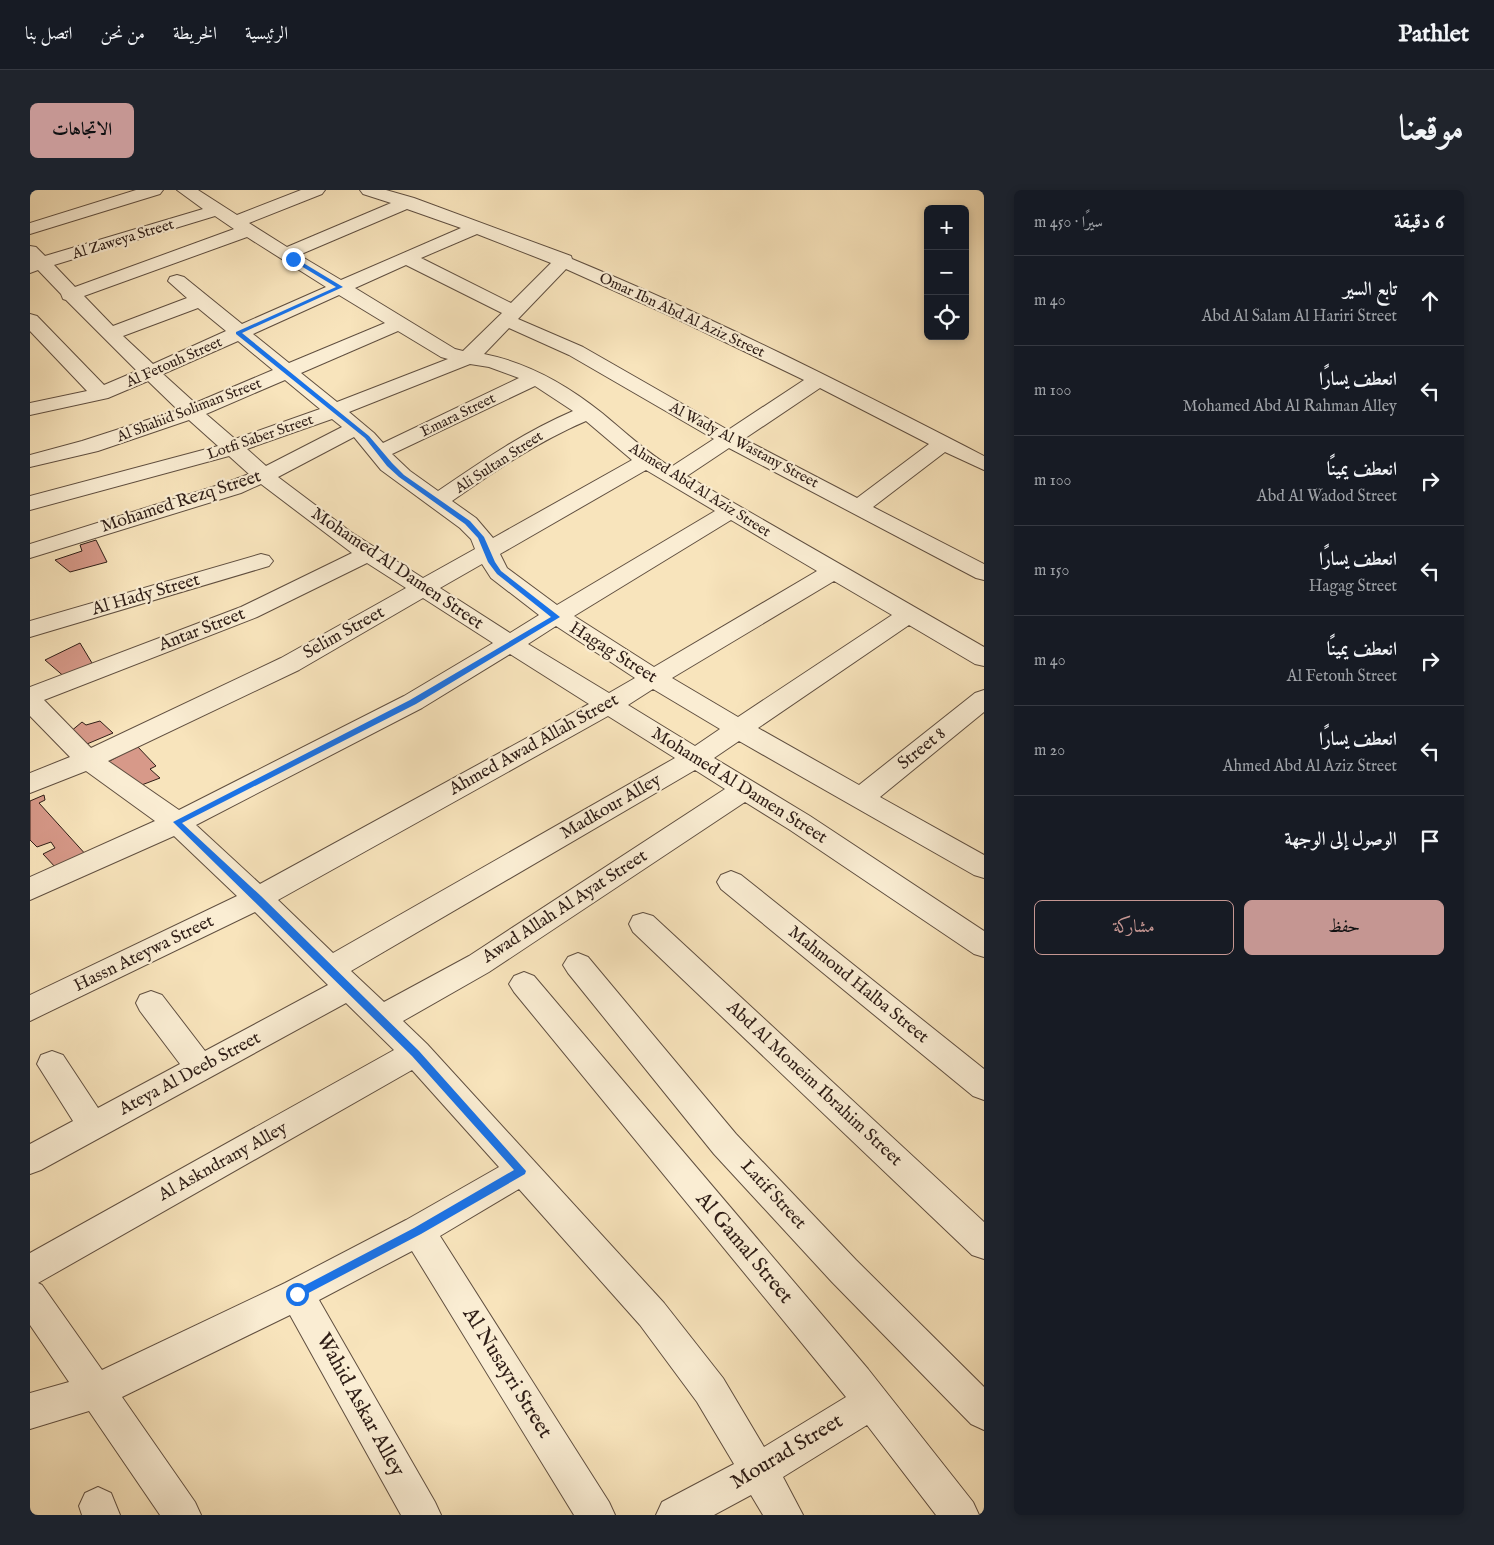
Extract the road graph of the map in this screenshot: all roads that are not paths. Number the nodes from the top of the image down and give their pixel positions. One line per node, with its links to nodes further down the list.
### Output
1 (154, 190): 9 (street)
2 (186, 190): 6 (street, Ahmed Abd Al Aziz Street)
3 (316, 190): 7 (street)
4 (369, 190): 5 (street, Omar Ibn Abd Al Aziz Street)
5 (408, 202): 8 (street, Omar Ibn Abd Al Aziz Street); 10 (street)
6 (217, 210): 7 (street, Ahmed Abd Al Aziz Street); 13 (street, Al Zaweya Street)
7 (242, 226): 10 (street, Ahmed Abd Al Aziz Street); 16 (street)
8 (477, 227): 11 (street, Al Fetouh Street); 12 (street, Omar Ibn Abd Al Aziz Street)
9 (30, 229)
10 (286, 254): 15 (street, Ahmed Abd Al Aziz Street)
11 (406, 258): 15 (street, Al Fetouh Street); 18 (street, Al Wady Al Wastany Street)
12 (564, 260): 18 (street, Lotfi Saber Street); 27 (street, Omar Ibn Abd Al Aziz Street)
13 (34, 261): 16 (street, Mohamed Al Damen Street)
14 (177, 280): 17 (street, Hagag Street)
15 (340, 287): 20 (street, Ahmed Abd Al Aziz Street); 21 (street, Al Fetouh Street)
16 (70, 295): 22 (street, Mohamed Al Damen Street)
17 (200, 300): 21 (street, Hagag Street); 22 (street)
18 (508, 316): 23 (street, Lotfi Saber Street); 34 (street, Al Wady Al Wastany Street)
19 (30, 320): 28 (street)
20 (399, 324): 23 (street, Ahmed Abd Al Aziz Street); 25 (street, Al Shahid Soliman Street)
21 (238, 333): 24 (street, Al Fetouh Street); 25 (street, Hagag Street)
22 (110, 334): 24 (street, Mohamed Al Damen Street)
23 (467, 358): 26 (street, Ahmed Abd Al Aziz Street); 30 (street, Lotfi Saber Street)
24 (150, 372): 28 (street, Al Fetouh Street); 31 (street, Mohamed Al Damen Street)
25 (286, 372): 30 (street, Hagag Street); 31 (street, Al Shahid Soliman Street)
26 (535, 378): 32 (street, Ahmed Abd Al Aziz Street); 37 (street, Emara Street)
27 (819, 380): 34 (street); 35 (street, Omar Ibn Abd Al Aziz Street)
28 (101, 394): 29 (street, Al Fetouh Street)
29 (30, 409)
30 (333, 411): 33 (street, Hagag Street); 36 (street, Lotfi Saber Street)
31 (192, 412): 36 (street, Mohamed Al Damen Street); 39 (street, Al Shahid Soliman Street)
32 (588, 412): 38 (street, Ahmed Abd Al Aziz Street); 43 (street, Ali Sultan Street)
33 (355, 428): 37 (street, Hagag Street); 41 (street, Mohamed Rezq Street)
34 (730, 438): 42 (street); 45 (street, Al Wady Al Wastany Street)
35 (943, 443): 40 (street, Omar Ibn Abd Al Aziz Street); 45 (street)
36 (233, 447): 41 (street, Mohamed Al Damen Street); 44 (street, Lotfi Saber Street)
37 (380, 452): 43 (street, Hagag Street)
38 (647, 460): 42 (street, Ahmed Abd Al Aziz Street); 48 (street, Selim Street)
39 (30, 461)
40 (984, 464)
41 (264, 475): 47 (street, Mohamed Rezq Street); 49 (street, Mohamed Al Damen Street)
42 (672, 476): 46 (street, Ahmed Abd Al Aziz Street)
43 (438, 501): 48 (street, Hagag Street)
44 (30, 503)
45 (859, 507): 52 (street, Al Wady Al Wastany Street)
46 (732, 510): 51 (street, Ahmed Abd Al Aziz Street); 55 (street)
47 (30, 551)
48 (488, 551): 53 (street, Selim Street); 55 (street, Hagag Street)
49 (369, 553): 53 (street, Mohamed Al Damen Street); 60 (street, Antar Street)
50 (262, 561): 56 (street, Al Hady Street)
51 (834, 571): 54 (street, Ahmed Abd Al Aziz Street); 59 (street, Ahmed Awad Allah Street)
52 (984, 573)
53 (424, 589): 57 (street, Mohamed Al Damen Street); 66 (street, Selim Street)
54 (909, 614): 58 (street, Ahmed Abd Al Aziz Street); 64 (street, Madkour Alley)
55 (556, 617): 57 (street); 59 (street, Hagag Street)
56 (30, 630)
57 (511, 644): 63 (street, Mohamed Al Damen Street); 70 (street)
58 (984, 658)
59 (653, 678): 63 (street, Ahmed Awad Allah Street); 64 (street, Hagag Street)
60 (30, 696)
61 (984, 699): 69 (street, Street 8)
62 (30, 702): 66 (street)
63 (610, 704): 65 (street, Mohamed Al Damen Street); 74 (street, Ahmed Awad Allah Street)
64 (739, 729): 65 (street, Madkour Alley); 69 (street, Hagag Street)
65 (695, 758): 68 (street, Mohamed Al Damen Street); 78 (street, Madkour Alley)
66 (88, 760): 67 (street, Selim Street); 70 (street)
67 (30, 784)
68 (745, 789): 76 (street, Mohamed Al Damen Street); 82 (street, Awad Allah Al Ayat Street)
69 (860, 798): 71 (street, Hagag Street)
70 (177, 822): 73 (street); 74 (street)
71 (984, 868)
72 (731, 882): 86 (street, Mahmoud Halba Street)
73 (30, 889)
74 (258, 898): 78 (street); 81 (street, Hassn Ateywa Street)
75 (643, 924): 91 (street, Abd Al Moneim Ibrahim Street)
76 (984, 946)
77 (578, 965): 98 (street, Latif Street)
78 (340, 979): 82 (street); 85 (street, Ateya Al Deeb Street)
79 (524, 984): 96 (street, Al Gamal Street)
80 (151, 1003): 85 (street)
81 (30, 1009)
82 (381, 1018): 83 (street)
83 (416, 1053): 89 (street); 92 (street, Al Askndrany Alley)
84 (52, 1064): 87 (street)
85 (201, 1068): 87 (street, Ateya Al Deeb Street)
86 (984, 1087)
87 (94, 1126): 88 (street, Ateya Al Deeb Street)
88 (30, 1160)
89 (521, 1171): 90 (street); 99 (street)
90 (418, 1231): 93 (street); 102 (street, Al Nusayri Street)
91 (984, 1244)
92 (30, 1270)
93 (297, 1294): 95 (street); 101 (street, Wahid Askar Alley)
94 (30, 1296): 95 (street)
95 (95, 1392): 97 (street); 100 (street)
96 (871, 1402): 99 (street, Mourad Street); 105 (street, Al Gamal Street)
97 (30, 1411)
98 (984, 1412)
99 (759, 1471): 103 (street, Mourad Street); 104 (street)
100 (182, 1515)
101 (422, 1515)
102 (596, 1515)
103 (675, 1515)
104 (784, 1515)
105 (960, 1515)

